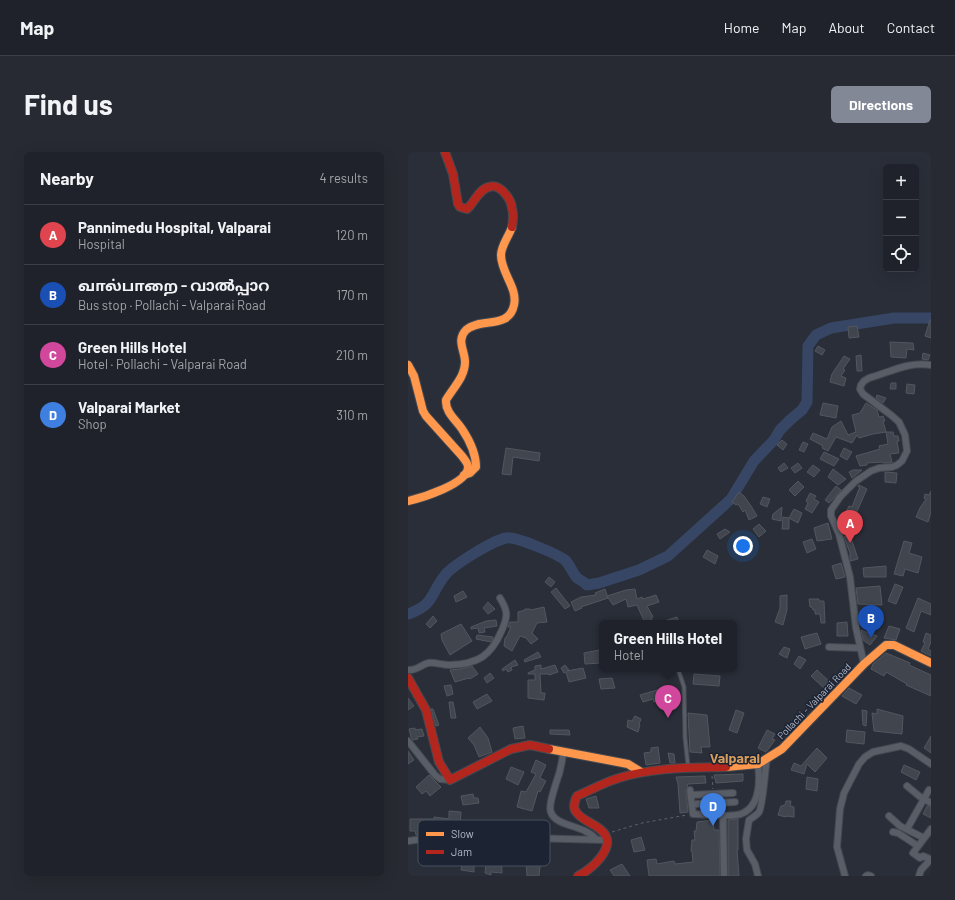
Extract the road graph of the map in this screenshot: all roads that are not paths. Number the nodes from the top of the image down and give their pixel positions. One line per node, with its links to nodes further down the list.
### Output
1 (444, 152): 4 (street)
2 (408, 365): 4 (street)
3 (931, 365): 8 (street)
4 (464, 475): 5 (street)
5 (408, 501)
6 (500, 598): 11 (street)
7 (829, 647): 8 (street)
8 (860, 648): 10 (street)
9 (931, 663): 10 (street, Pollachi - Valparai Road)
10 (864, 664): 16 (street, Pollachi - Valparai Road)
11 (408, 670)
12 (679, 672): 19 (lane)
13 (408, 678): 21 (street)
14 (408, 740): 21 (street)
15 (563, 753): 20 (street); 21 (street); 37 (street)
16 (767, 758): 17 (street, Pollachi - Valparai Road); 43 (street)
17 (758, 764): 19 (street, Pollachi - Valparai Road); 28 (street)
18 (931, 764): 44 (street)
19 (688, 768): 20 (street, Pollachi - Valparai Road)
20 (641, 772): 33 (street, Pollachi - Valparai Road)
21 (450, 780)
22 (907, 786): 25 (street)
23 (929, 790): 25 (street)
24 (733, 793): 28 (street)
25 (928, 801): 30 (street)
26 (735, 802): 27 (street)
27 (696, 804)
28 (723, 815): 42 (street)
29 (889, 816): 30 (street)
30 (907, 829): 34 (street)
31 (931, 829): 34 (street)
32 (893, 832): 39 (street)
33 (605, 837): 37 (street); 41 (street)
34 (924, 838): 39 (street)
35 (418, 839): 38 (street)
36 (550, 839): 37 (street)
37 (596, 839)
38 (408, 840)
39 (918, 846): 40 (street)
40 (931, 859): 47 (street)
41 (578, 876)
42 (724, 876)
43 (758, 876)
44 (845, 876)
45 (866, 876): 46 (street)
46 (871, 876)
47 (919, 876)

